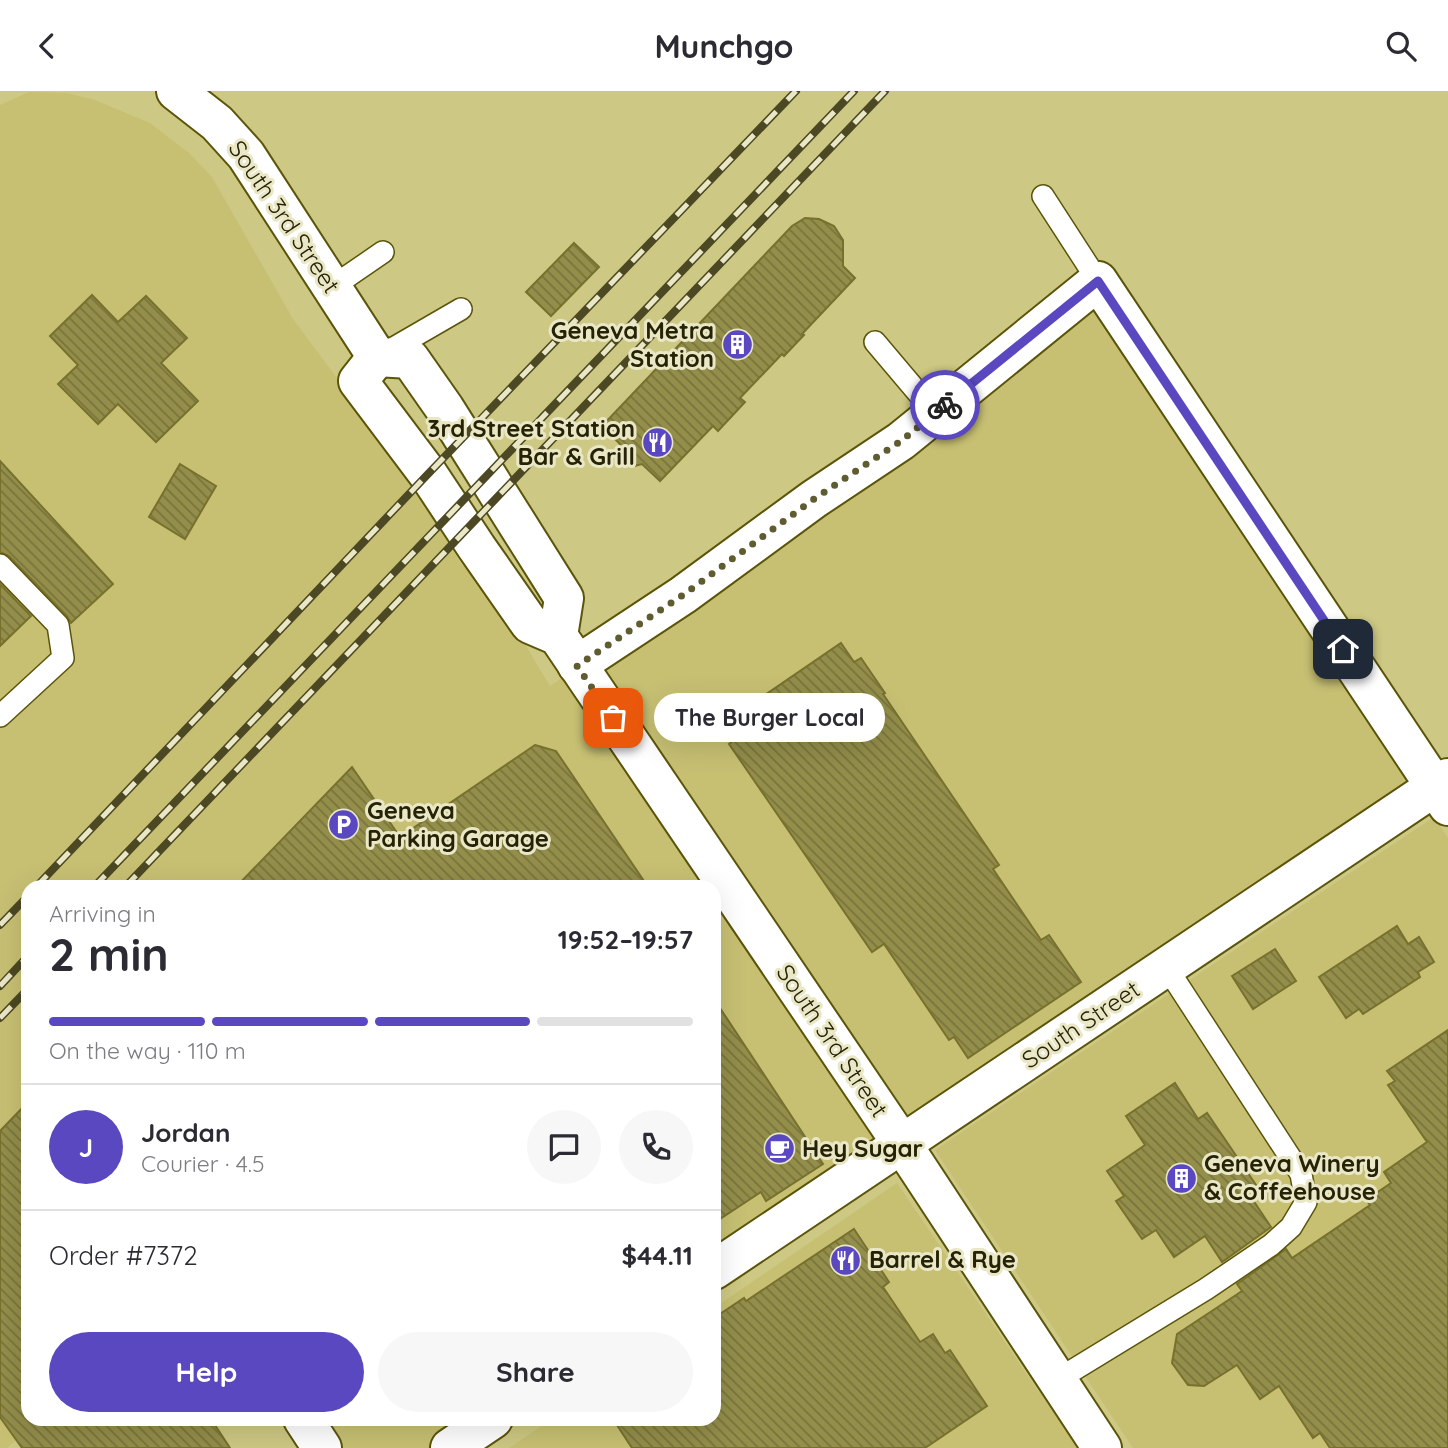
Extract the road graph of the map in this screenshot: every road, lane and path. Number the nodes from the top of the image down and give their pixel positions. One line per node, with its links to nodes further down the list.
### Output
1 (176, 91): 5 (street, South 3rd Street)
2 (1043, 196): 4 (lane)
3 (383, 252): 5 (lane)
4 (1098, 281): 9 (street); 13 (street)
5 (332, 287): 8 (street, South 3rd Street)
6 (461, 309): 8 (lane)
7 (875, 342): 9 (lane)
8 (377, 357): 11 (street); 11 (street, South 3rd Street)
9 (935, 413): 11 (street)
10 (0, 565): 12 (lane)
11 (567, 651): 15 (street, South 3rd Street)
12 (0, 716)
13 (1444, 790): 14 (street, South Street)
14 (1167, 968): 15 (street, South Street); 17 (lane)
15 (902, 1144): 16 (street, South Street); 17 (street, South 3rd Street)
16 (721, 1265)
17 (1057, 1380): 22 (street, South 3rd Street)
18 (308, 1426): 20 (street)
19 (483, 1426): 21 (street)
20 (322, 1448)
21 (450, 1448)
22 (1102, 1448)

